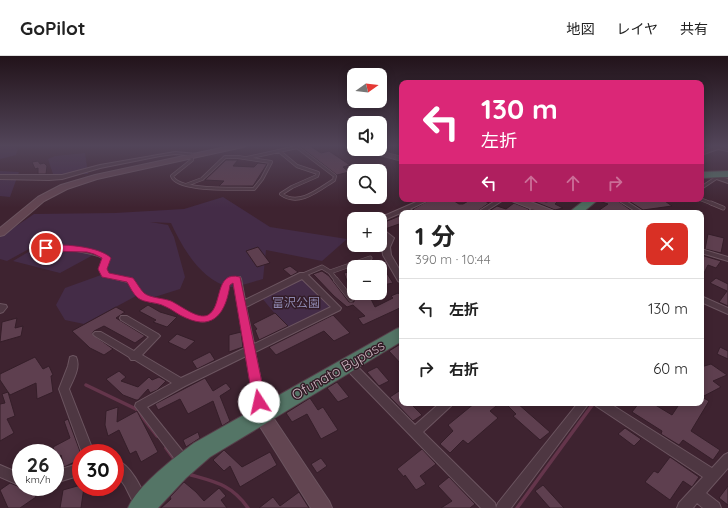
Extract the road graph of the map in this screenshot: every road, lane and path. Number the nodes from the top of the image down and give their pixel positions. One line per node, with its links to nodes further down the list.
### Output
1 (105, 166): 10 (street)
2 (148, 166): 28 (street)
3 (184, 166): 11 (lane)
4 (216, 166): 11 (lane)
5 (269, 166): 11 (lane)
6 (297, 166): 7 (lane)
7 (322, 166)
8 (709, 176): 9 (highway)
9 (728, 176)
10 (0, 177)
11 (186, 185)
12 (704, 201): 19 (lane)
13 (421, 202): 20 (street)
14 (497, 202): 21 (street)
15 (523, 202): 18 (street)
16 (589, 202): 24 (highway)
17 (624, 202): 25 (street)
18 (537, 207): 22 (street); 23 (street)
19 (723, 208)
20 (405, 209)
21 (484, 210)
22 (533, 210)
23 (544, 210)
24 (578, 210)
25 (637, 210)
26 (399, 212): 27 (street)
27 (387, 217)
28 (0, 233)
29 (387, 235): 31 (street)
30 (42, 245): 41 (lane)
31 (387, 245)
32 (387, 252): 40 (street)
33 (704, 252): 36 (street)
34 (370, 258): 35 (lane)
35 (366, 260)
36 (728, 260)
37 (347, 268): 38 (lane)
38 (330, 272): 39 (lane); 42 (lane)
39 (303, 275): 44 (street); 49 (street)
40 (399, 275)
41 (237, 279): 44 (street)
42 (347, 294)
43 (704, 300): 45 (street)
44 (241, 306): 49 (street)
45 (728, 310)
46 (124, 318): 50 (street)
47 (98, 334): 50 (street)
48 (399, 335): 52 (highway, Ofunato Bypass)
49 (250, 350): 53 (street); 57 (street)
50 (134, 356): 53 (street)
51 (73, 360): 59 (street)
52 (348, 364): 57 (highway, Ofunato Bypass); 58 (street)
53 (180, 383): 61 (street)
54 (444, 406): 58 (street)
55 (582, 406): 70 (street)
56 (605, 406): 65 (street)
57 (262, 415): 61 (highway, Ofunato Bypass); 68 (street)
58 (415, 432): 69 (street)
59 (85, 444)
60 (728, 459): 65 (street)
61 (184, 463): 67 (highway, Ofunato Bypass)
62 (0, 471): 64 (street)
63 (124, 473): 67 (street)
64 (12, 476)
65 (713, 476): 66 (street)
66 (696, 494): 71 (street); 72 (street)
67 (142, 507)
68 (322, 508)
69 (490, 508)
70 (503, 508)
71 (684, 508)
72 (714, 508)

